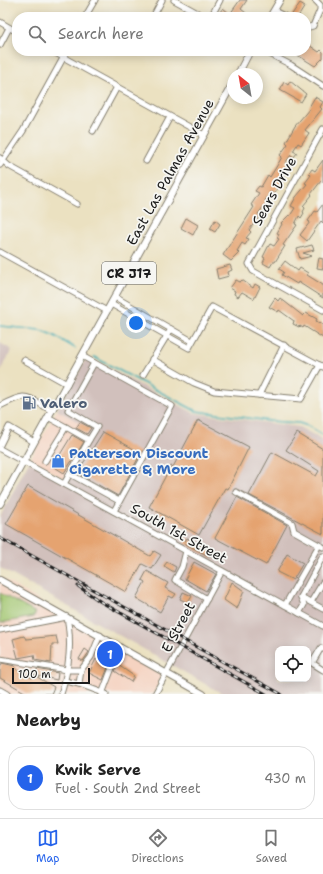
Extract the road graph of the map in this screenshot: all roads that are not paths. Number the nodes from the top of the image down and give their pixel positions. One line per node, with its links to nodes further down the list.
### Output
1 (94, 0): 8 (street)
2 (162, 0): 9 (street)
3 (174, 0): 10 (street)
4 (220, 0): 11 (street)
5 (280, 0): 7 (main road)
6 (315, 0): 13 (street)
7 (274, 11)
8 (88, 12)
9 (156, 12)
10 (196, 12)
11 (214, 12)
12 (0, 22): 14 (street)
13 (311, 27)
14 (9, 28): 15 (street); 16 (street)
15 (12, 30)
16 (0, 45)
17 (247, 56): 20 (main road)
18 (274, 56): 21 (street)
19 (63, 57): 22 (street); 28 (street)
20 (241, 68)
21 (323, 86)
22 (116, 87): 24 (street); 26 (street)
23 (227, 94): 27 (main road, East Las Palmas Avenue / CR J17)
24 (170, 117): 27 (street); 29 (street)
25 (323, 128): 34 (street, Sears Drive)
26 (93, 131)
27 (204, 135): 32 (main road, East Las Palmas Avenue / CR J17)
28 (1, 161): 30 (street)
29 (146, 161)
30 (77, 204)
31 (0, 252): 35 (street)
32 (115, 297): 33 (main road, East Las Palmas Avenue / CR J17); 36 (street)
33 (111, 304): 35 (main road, East Las Palmas Avenue / CR J17); 37 (street)
34 (323, 310)
35 (107, 311): 40 (main road, East Las Palmas Avenue / CR J17)
36 (171, 329): 37 (street); 38 (street)
37 (167, 336): 38 (street); 41 (street)
38 (192, 341): 39 (street)
39 (284, 345): 44 (street); 47 (street)
40 (82, 356): 43 (street); 46 (main road, East Las Palmas Avenue / CR J17)
41 (152, 359): 45 (street); 47 (street)
42 (24, 360): 46 (street)
43 (94, 363): 52 (street); 61 (street)
44 (321, 366): 47 (street)
45 (143, 375)
46 (67, 384): 49 (main road, East Las Palmas Avenue / CR J17)
47 (259, 395)
48 (0, 406): 49 (street)
49 (52, 411): 50 (main road, East Las Palmas Avenue / CR J17)
50 (48, 418): 51 (street); 53 (main road, East Las Palmas Avenue / CR J17)
51 (66, 427): 52 (street); 56 (street)
52 (90, 440): 58 (street)
53 (34, 442): 54 (street); 57 (main road, East Las Palmas Avenue / CR J17)
54 (0, 445)
55 (0, 449): 57 (street, South 1st Street)
56 (46, 461)
57 (23, 462): 59 (street, South 1st Street); 62 (main road, CR J17)
58 (70, 474): 59 (street); 61 (street)
59 (64, 484): 63 (street, South 1st Street)
60 (236, 492): 64 (street)
61 (119, 501): 63 (street)
62 (0, 504)
63 (114, 511): 65 (street, South 1st Street)
64 (321, 546): 73 (street)
65 (186, 551): 67 (street, South 1st Street); 71 (street)
66 (323, 556): 70 (street)
67 (222, 571): 71 (street, E Street); 73 (street, South 1st Street)
68 (0, 580): 76 (main road)
69 (323, 582): 72 (street)
70 (301, 596): 72 (street); 75 (street)
71 (207, 599): 86 (street, E Street)
72 (311, 602): 74 (street)
73 (285, 605): 75 (street, South 1st Street)
74 (323, 608)
75 (299, 613): 77 (street, South 1st Street)
76 (67, 617): 78 (street); 79 (main road); 83 (street)
77 (323, 626)
78 (0, 630)
79 (100, 635): 80 (main road); 84 (street)
80 (120, 647): 86 (main road); 92 (street)
81 (323, 649): 85 (street)
82 (0, 659): 83 (street)
83 (67, 670): 84 (street); 87 (street)
84 (81, 670): 88 (street)
85 (323, 670)
86 (167, 674): 93 (street, E Street); 94 (main road)
87 (65, 681): 88 (street); 91 (street)
88 (79, 684): 92 (street)
89 (0, 690): 90 (street)
90 (7, 694)
91 (61, 694)
92 (103, 694)
93 (155, 694)
94 (202, 694)

